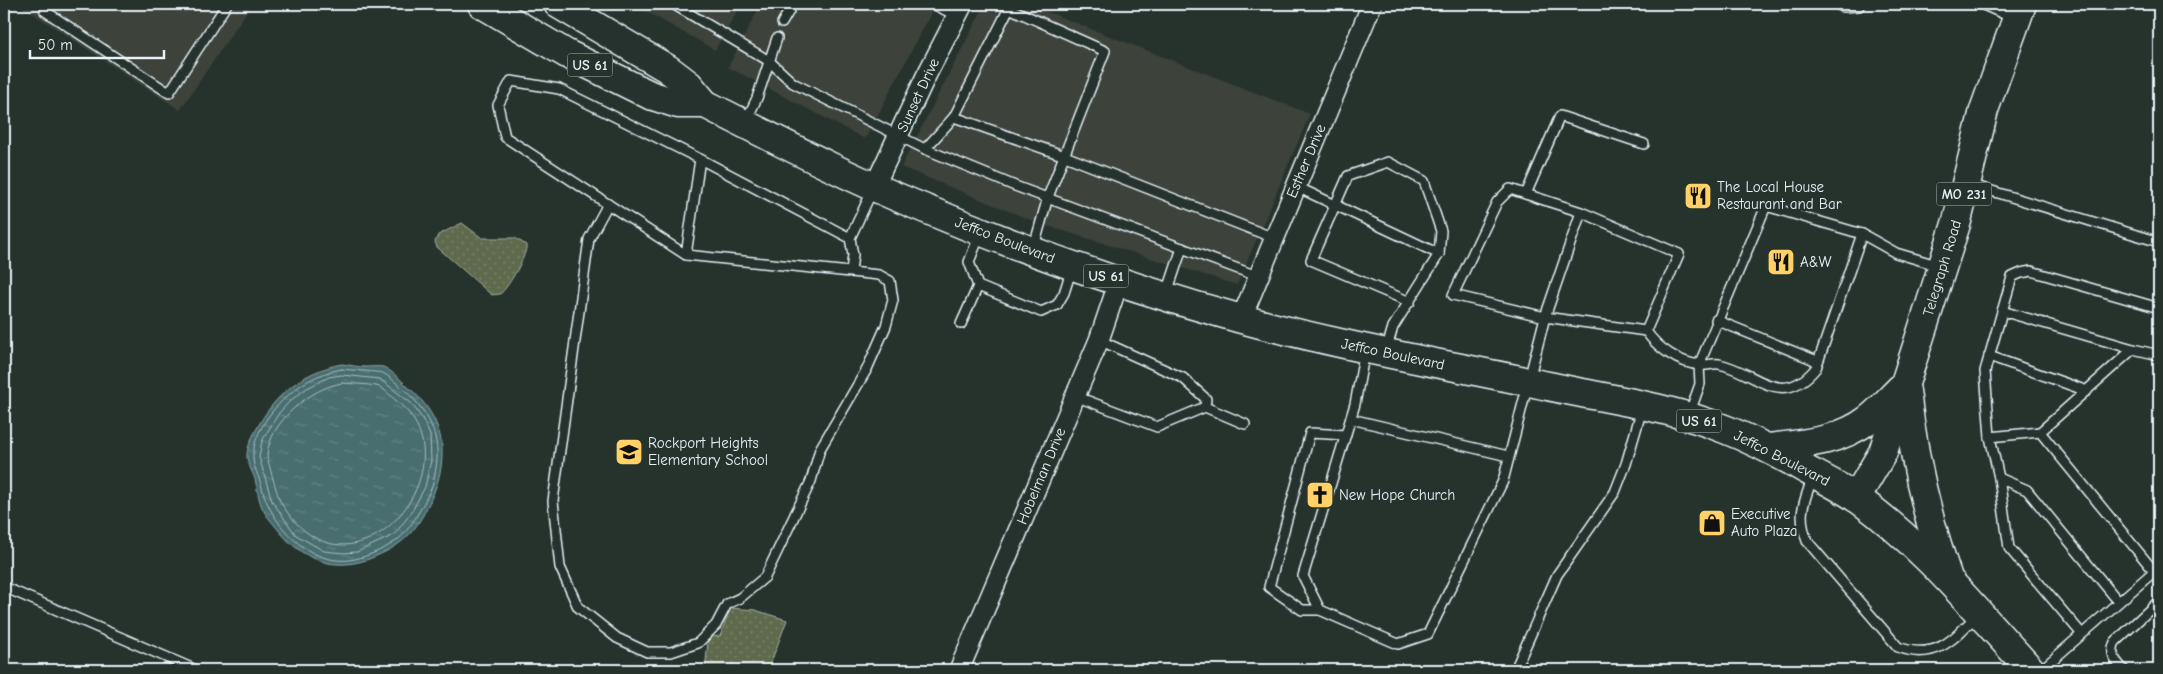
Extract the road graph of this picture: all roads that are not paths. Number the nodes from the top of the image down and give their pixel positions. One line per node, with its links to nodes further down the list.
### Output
1 (49, 4): 2 (lane)
2 (227, 4)
3 (482, 4): 17 (main road, Jeffco Boulevard / US 61)
4 (673, 4): 16 (lane)
5 (793, 4): 14 (lane)
6 (933, 4): 12 (lane)
7 (1372, 4): 26 (street, Esther Drive)
8 (1836, 4): 9 (lane)
9 (1860, 4)
10 (1981, 4): 13 (lane)
11 (564, 5): 17 (main road, Jeffco Boulevard / US 61)
12 (960, 10): 20 (street, Sunset Drive)
13 (2019, 12): 25 (main road, Telegraph Road / MO 231)
14 (782, 22)
15 (777, 38): 16 (lane)
16 (770, 61): 19 (lane); 20 (lane)
17 (705, 104): 19 (main road, Jeffco Boulevard / US 61)
18 (954, 117): 22 (lane); 23 (lane); 23 (lane)
19 (744, 124): 27 (main road, Jeffco Boulevard / US 61)
20 (899, 136): 22 (lane); 27 (street, Sunset Drive)
21 (1644, 144): 28 (lane)
22 (926, 150): 29 (lane)
23 (1064, 156): 29 (lane); 36 (lane)
24 (700, 159): 30 (lane); 35 (lane); 41 (lane)
25 (1966, 184): 37 (lane); 43 (main road, Telegraph Road / MO 231)
26 (1295, 186): 31 (lane); 36 (street, Esther Drive)
27 (874, 187): 33 (main road, Jeffco Boulevard / US 61); 35 (lane)
28 (1526, 194): 32 (lane); 52 (lane)
29 (1048, 197): 38 (lane); 39 (lane)
30 (608, 204): 41 (lane); 44 (lane)
31 (1337, 205): 40 (lane); 40 (lane); 49 (lane)
32 (1581, 212): 52 (lane); 56 (lane)
33 (981, 231): 39 (main road, Jeffco Boulevard / US 61); 47 (lane)
34 (1862, 234): 43 (lane); 54 (lane); 62 (lane)
35 (850, 238): 44 (lane)
36 (1274, 238): 45 (street, Esther Drive)
37 (2159, 242)
38 (1182, 248): 45 (lane); 48 (lane)
39 (1033, 251): 42 (main road, Jeffco Boulevard / US 61)
40 (1439, 254): 49 (lane)
41 (686, 255): 44 (lane)
42 (1072, 265): 46 (main road, Jeffco Boulevard / US 61); 47 (lane)
43 (1942, 267): 65 (main road, Telegraph Road / MO 231)
44 (851, 271)
45 (1257, 276): 53 (street, Esther Drive)
46 (1119, 281): 48 (main road, Jeffco Boulevard / US 61); 57 (street, Hobelman Drive)
47 (978, 286): 55 (lane)
48 (1166, 297): 53 (main road, Jeffco Boulevard / US 61)
49 (1410, 302): 59 (lane)
50 (2159, 308): 51 (lane)
51 (2002, 311): 58 (lane); 61 (lane)
52 (1545, 317): 56 (lane); 64 (lane)
53 (1241, 318): 59 (main road, Jeffco Boulevard / US 61)
54 (1716, 320): 62 (lane); 63 (lane)
55 (960, 324)
56 (1646, 331): 63 (lane)
57 (1099, 340): 67 (street, Hobelman Drive); 69 (lane)
58 (2133, 350): 60 (lane); 66 (lane)
59 (1375, 351): 64 (main road, Jeffco Boulevard / US 61); 70 (lane)
60 (2159, 355)
61 (1989, 356): 66 (lane); 75 (lane)
62 (1817, 361): 63 (lane)
63 (1699, 365): 71 (lane)
64 (1529, 382): 68 (main road, Jeffco Boulevard / US 61); 77 (lane)
65 (1905, 384): 76 (main road); 80 (main road, Telegraph Road / MO 231); 82 (main road)
66 (2087, 391): 73 (lane)
67 (1075, 396): 69 (lane); 90 (street, Hobelman Drive)
68 (1643, 406): 71 (main road, Jeffco Boulevard / US 61); 91 (lane)
69 (1206, 407): 72 (lane)
70 (1351, 418): 74 (lane); 77 (lane)
71 (1688, 418): 76 (main road, Jeffco Boulevard / US 61)
72 (1245, 424)
73 (2040, 432): 75 (lane); 81 (lane)
74 (1346, 436): 86 (lane); 86 (lane)
75 (1990, 437): 79 (lane)
76 (1767, 448): 78 (main road, Jeffco Boulevard / US 61)
77 (1508, 456): 86 (lane)
78 (1814, 474): 80 (main road, Jeffco Boulevard / US 61); 87 (lane)
79 (1999, 478): 84 (lane); 88 (lane)
80 (1856, 498): 82 (main road, Jeffco Boulevard / US 61)
81 (2157, 569): 84 (lane)
82 (1948, 579): 87 (main road, Jeffco Boulevard / US 61)
83 (4, 587): 89 (lane)
84 (2118, 601): 88 (lane)
85 (2159, 601): 94 (lane)
86 (1320, 610)
87 (1979, 613): 92 (main road, Jeffco Boulevard / US 61)
88 (2082, 633): 93 (lane)
89 (196, 670)
90 (959, 670)
91 (1515, 670)
92 (2030, 670)
93 (2041, 670)
94 (2124, 670)

